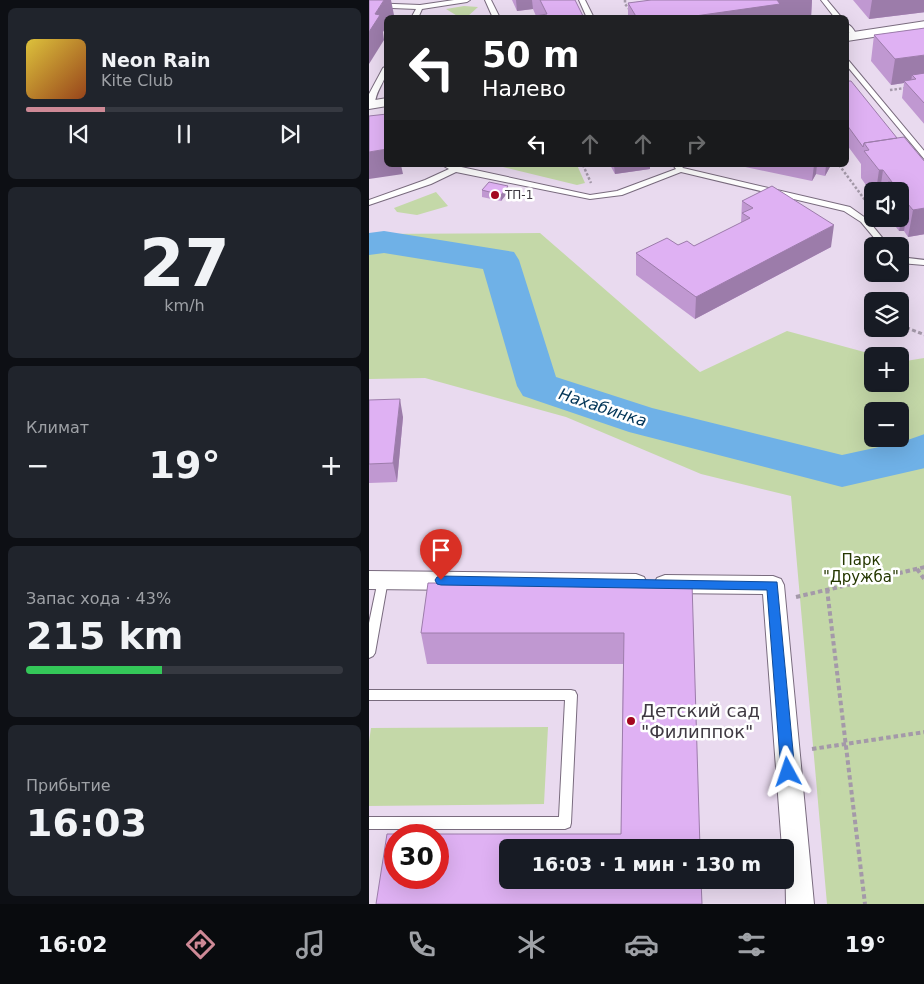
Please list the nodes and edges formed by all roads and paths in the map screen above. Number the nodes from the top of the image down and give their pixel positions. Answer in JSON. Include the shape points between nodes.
{"nodes":[{"id":1,"x":467,"y":0,"type":"edge"},
{"id":2,"x":488,"y":0,"type":"edge"},
{"id":3,"x":582,"y":0,"type":"edge"},
{"id":4,"x":625,"y":0,"type":"edge"},
{"id":5,"x":824,"y":0,"type":"edge"},
{"id":6,"x":369,"y":5,"type":"edge"},
{"id":7,"x":419,"y":7,"type":"junction"},
{"id":8,"x":636,"y":14,"type":"edge"},
{"id":9,"x":415,"y":15,"type":"edge"},
{"id":10,"x":496,"y":15,"type":"edge"},
{"id":11,"x":590,"y":15,"type":"edge"},
{"id":12,"x":836,"y":15,"type":"edge"},
{"id":13,"x":924,"y":25,"type":"edge"},
{"id":14,"x":849,"y":36,"type":"edge"},
{"id":15,"x":849,"y":36,"type":"edge"},
{"id":16,"x":924,"y":36,"type":"edge"},
{"id":17,"x":849,"y":64,"type":"edge"},
{"id":18,"x":384,"y":73,"type":"edge"},
{"id":19,"x":384,"y":103,"type":"edge"},
{"id":20,"x":370,"y":108,"type":"edge"},
{"id":21,"x":384,"y":112,"type":"edge"},
{"id":22,"x":924,"y":158,"type":"edge"},
{"id":23,"x":450,"y":167,"type":"edge"},
{"id":24,"x":584,"y":167,"type":"edge"},
{"id":25,"x":679,"y":167,"type":"edge"},
{"id":26,"x":840,"y":167,"type":"edge"},
{"id":27,"x":455,"y":169,"type":"junction"},
{"id":28,"x":595,"y":192,"type":"dead end"},
{"id":29,"x":864,"y":200,"type":"edge"},
{"id":30,"x":369,"y":203,"type":"edge"},
{"id":31,"x":878,"y":237,"type":"edge"},
{"id":32,"x":909,"y":261,"type":"edge"},
{"id":33,"x":924,"y":263,"type":"edge"},
{"id":34,"x":909,"y":328,"type":"edge"},
{"id":35,"x":924,"y":334,"type":"edge"},
{"id":36,"x":924,"y":567,"type":"edge"},
{"id":37,"x":917,"y":569,"type":"junction"},
{"id":38,"x":376,"y":580,"type":"edge"},
{"id":39,"x":924,"y":580,"type":"edge"},
{"id":40,"x":827,"y":589,"type":"junction"},
{"id":41,"x":773,"y":594,"type":"junction"},
{"id":42,"x":369,"y":653,"type":"edge"},
{"id":43,"x":369,"y":695,"type":"edge"},
{"id":44,"x":924,"y":732,"type":"edge"},
{"id":45,"x":845,"y":743,"type":"junction"},
{"id":46,"x":787,"y":754,"type":"junction"},
{"id":47,"x":369,"y":823,"type":"edge"},
{"id":48,"x":800,"y":904,"type":"edge"},
{"id":49,"x":865,"y":904,"type":"edge"}],
"edges":[{"from":1,"to":7,"type":"lane"},
{"from":2,"to":10,"type":"lane"},
{"from":3,"to":11,"type":"lane"},
{"from":4,"to":8,"type":"path","via":[[629,10]]},
{"from":5,"to":12,"type":"lane"},
{"from":6,"to":7,"type":"lane"},
{"from":7,"to":9,"type":"lane"},
{"from":13,"to":14,"type":"street"},
{"from":15,"to":16,"type":"street"},
{"from":17,"to":22,"type":"lane"},
{"from":18,"to":20,"type":"lane","via":[[372,94]]},
{"from":19,"to":20,"type":"street"},
{"from":20,"to":21,"type":"street"},
{"from":23,"to":27,"type":"lane"},
{"from":24,"to":28,"type":"path"},
{"from":25,"to":27,"type":"lane","via":[[619,193],[590,197]]},
{"from":25,"to":31,"type":"lane","via":[[847,209],[859,214]]},
{"from":26,"to":29,"type":"path"},
{"from":27,"to":30,"type":"lane"},
{"from":32,"to":33,"type":"lane"},
{"from":34,"to":35,"type":"path"},
{"from":36,"to":37,"type":"path"},
{"from":37,"to":39,"type":"path"},
{"from":37,"to":40,"type":"path"},
{"from":38,"to":41,"type":"street"},
{"from":38,"to":42,"type":"lane"},
{"from":40,"to":41,"type":"path"},
{"from":40,"to":45,"type":"path"},
{"from":41,"to":46,"type":"street"},
{"from":43,"to":47,"type":"lane","via":[[571,695],[565,824]]},
{"from":44,"to":45,"type":"path"},
{"from":45,"to":46,"type":"path"},
{"from":45,"to":49,"type":"path"},
{"from":46,"to":48,"type":"street"}]}
